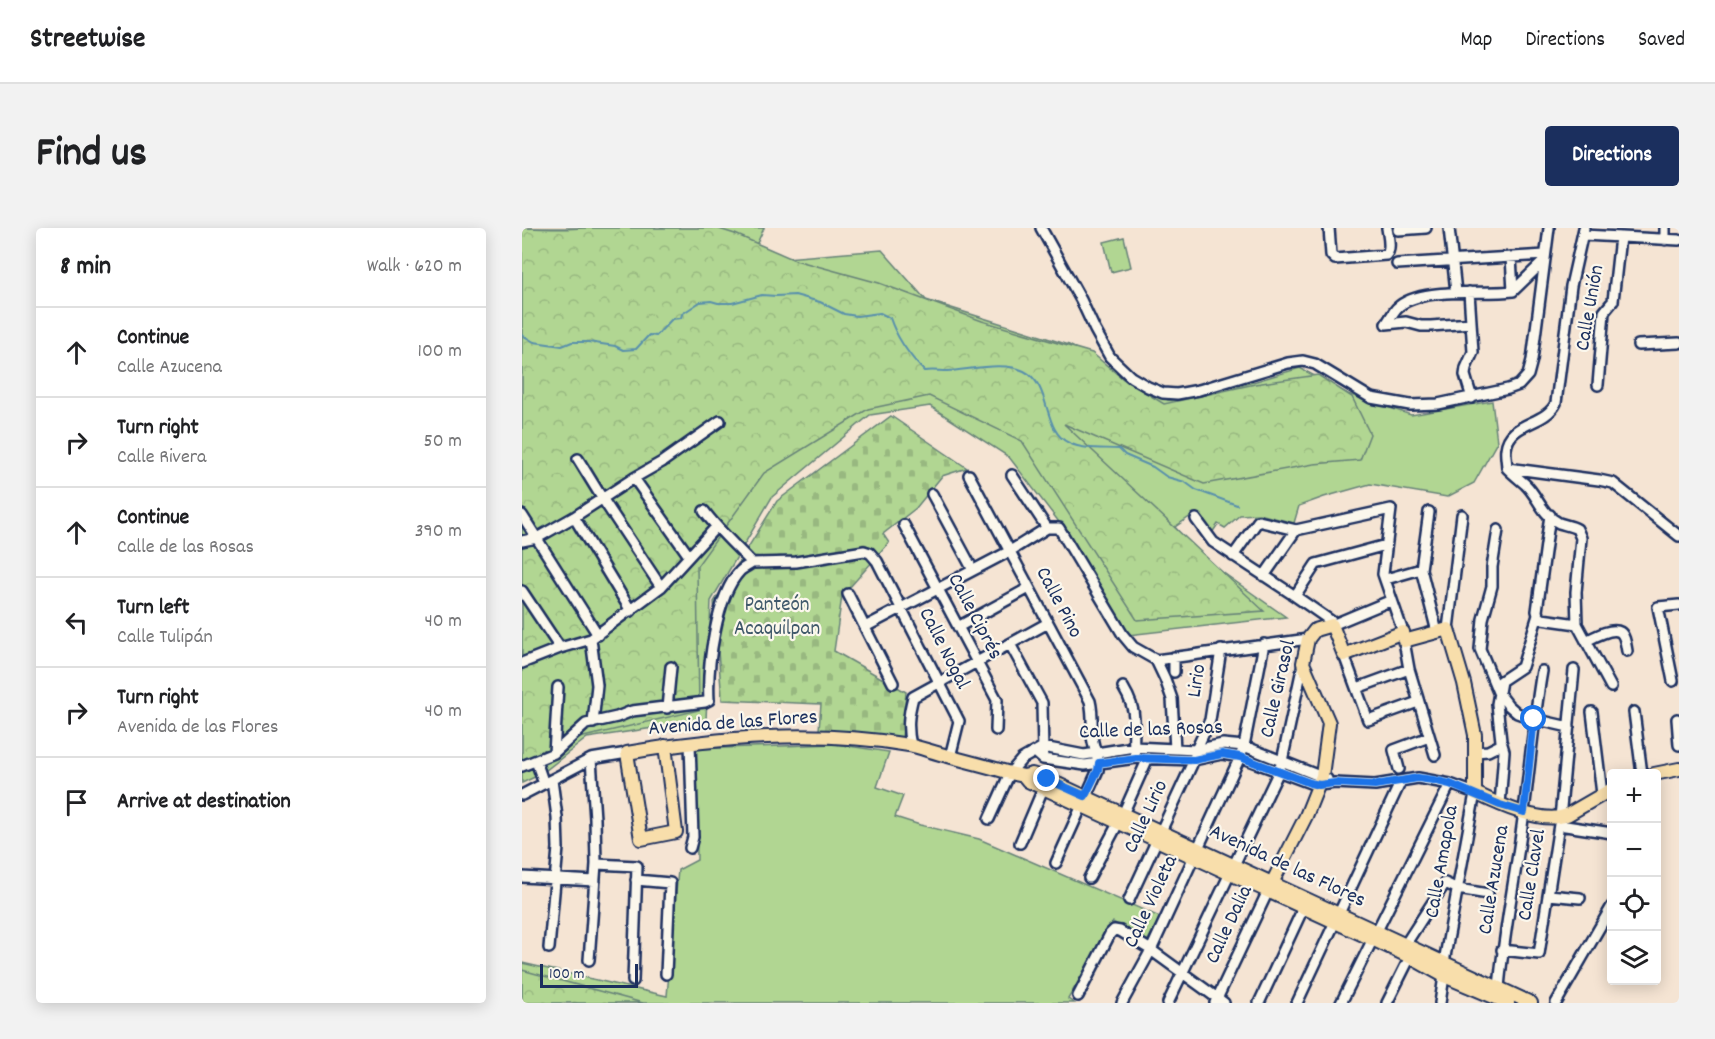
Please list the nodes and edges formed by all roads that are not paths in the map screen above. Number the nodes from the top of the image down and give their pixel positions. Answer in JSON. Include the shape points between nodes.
{"nodes":[{"id":1,"x":1041,"y":228,"type":"edge"},
{"id":2,"x":1329,"y":228,"type":"edge"},
{"id":3,"x":1387,"y":228,"type":"edge"},
{"id":4,"x":1426,"y":228,"type":"edge"},
{"id":5,"x":1449,"y":228,"type":"edge"},
{"id":6,"x":1549,"y":228,"type":"edge"},
{"id":7,"x":1665,"y":228,"type":"edge"},
{"id":8,"x":1398,"y":230,"type":"dead end"},
{"id":9,"x":1583,"y":231,"type":"edge"},
{"id":10,"x":1620,"y":237,"type":"junction"},
{"id":11,"x":1665,"y":240,"type":"junction"},
{"id":12,"x":1679,"y":240,"type":"edge"},
{"id":13,"x":1511,"y":257,"type":"junction"},
{"id":14,"x":1544,"y":258,"type":"junction"},
{"id":15,"x":1452,"y":261,"type":"junction"},
{"id":16,"x":1397,"y":264,"type":"dead end"},
{"id":17,"x":1513,"y":291,"type":"junction"},
{"id":18,"x":1456,"y":292,"type":"junction"},
{"id":19,"x":1469,"y":292,"type":"junction"},
{"id":20,"x":1471,"y":323,"type":"junction"},
{"id":21,"x":1679,"y":343,"type":"edge"},
{"id":22,"x":1638,"y":345,"type":"dead end"},
{"id":23,"x":1598,"y":385,"type":"dead end"},
{"id":24,"x":1472,"y":398,"type":"junction"},
{"id":25,"x":720,"y":421,"type":"dead end"},
{"id":26,"x":578,"y":459,"type":"dead end"},
{"id":27,"x":1507,"y":468,"type":"junction"},
{"id":28,"x":969,"y":475,"type":"dead end"},
{"id":29,"x":1012,"y":475,"type":"dead end"},
{"id":30,"x":634,"y":478,"type":"junction"},
{"id":31,"x":932,"y":494,"type":"dead end"},
{"id":32,"x":602,"y":498,"type":"junction"},
{"id":33,"x":704,"y":511,"type":"dead end"},
{"id":34,"x":1429,"y":512,"type":"dead end"},
{"id":35,"x":522,"y":515,"type":"edge"},
{"id":36,"x":1462,"y":515,"type":"dead end"},
{"id":37,"x":1550,"y":515,"type":"junction"},
{"id":38,"x":574,"y":517,"type":"junction"},
{"id":39,"x":1196,"y":519,"type":"dead end"},
{"id":40,"x":904,"y":525,"type":"dead end"},
{"id":41,"x":716,"y":527,"type":"junction"},
{"id":42,"x":1047,"y":528,"type":"junction"},
{"id":43,"x":1296,"y":530,"type":"junction"},
{"id":44,"x":1498,"y":530,"type":"dead end"},
{"id":45,"x":1679,"y":536,"type":"edge"},
{"id":46,"x":537,"y":538,"type":"junction"},
{"id":47,"x":522,"y":541,"type":"edge"},
{"id":48,"x":1386,"y":545,"type":"junction"},
{"id":49,"x":1010,"y":551,"type":"junction"},
{"id":50,"x":689,"y":556,"type":"junction"},
{"id":51,"x":1233,"y":556,"type":"junction"},
{"id":52,"x":752,"y":564,"type":"junction"},
{"id":53,"x":1420,"y":569,"type":"junction"},
{"id":54,"x":973,"y":570,"type":"junction"},
{"id":55,"x":1264,"y":576,"type":"junction"},
{"id":56,"x":1386,"y":579,"type":"junction"},
{"id":57,"x":661,"y":587,"type":"junction"},
{"id":58,"x":1029,"y":588,"type":"junction"},
{"id":59,"x":939,"y":589,"type":"junction"},
{"id":60,"x":522,"y":591,"type":"edge"},
{"id":61,"x":848,"y":594,"type":"dead end"},
{"id":62,"x":1295,"y":596,"type":"junction"},
{"id":63,"x":1392,"y":600,"type":"junction"},
{"id":64,"x":1679,"y":605,"type":"edge"},
{"id":65,"x":903,"y":608,"type":"junction"},
{"id":66,"x":631,"y":611,"type":"junction"},
{"id":67,"x":1538,"y":615,"type":"junction"},
{"id":68,"x":1048,"y":623,"type":"junction"},
{"id":69,"x":1577,"y":624,"type":"junction"},
{"id":70,"x":1332,"y":625,"type":"junction"},
{"id":71,"x":865,"y":627,"type":"junction"},
{"id":72,"x":958,"y":627,"type":"junction"},
{"id":73,"x":1442,"y":630,"type":"junction"},
{"id":74,"x":595,"y":637,"type":"junction"},
{"id":75,"x":1403,"y":637,"type":"junction"},
{"id":76,"x":1308,"y":639,"type":"junction"},
{"id":77,"x":1586,"y":640,"type":"junction"},
{"id":78,"x":1011,"y":644,"type":"junction"},
{"id":79,"x":1264,"y":644,"type":"junction"},
{"id":80,"x":560,"y":648,"type":"junction"},
{"id":81,"x":1221,"y":650,"type":"junction"},
{"id":82,"x":1627,"y":651,"type":"dead end"},
{"id":83,"x":1344,"y":655,"type":"junction"},
{"id":84,"x":1174,"y":657,"type":"junction"},
{"id":85,"x":524,"y":659,"type":"edge"},
{"id":86,"x":1156,"y":660,"type":"junction"},
{"id":87,"x":976,"y":662,"type":"junction"},
{"id":88,"x":1303,"y":663,"type":"junction"},
{"id":89,"x":671,"y":667,"type":"dead end"},
{"id":90,"x":1409,"y":669,"type":"junction"},
{"id":91,"x":1574,"y":670,"type":"dead end"},
{"id":92,"x":1542,"y":671,"type":"dead end"},
{"id":93,"x":1174,"y":672,"type":"dead end"},
{"id":94,"x":1673,"y":681,"type":"dead end"},
{"id":95,"x":940,"y":682,"type":"junction"},
{"id":96,"x":893,"y":683,"type":"dead end"},
{"id":97,"x":558,"y":687,"type":"dead end"},
{"id":98,"x":1123,"y":687,"type":"dead end"},
{"id":99,"x":1611,"y":687,"type":"dead end"},
{"id":100,"x":1357,"y":688,"type":"junction"},
{"id":101,"x":1498,"y":692,"type":"junction"},
{"id":102,"x":1418,"y":702,"type":"junction"},
{"id":103,"x":667,"y":708,"type":"junction"},
{"id":104,"x":1592,"y":712,"type":"dead end"},
{"id":105,"x":1634,"y":712,"type":"dead end"},
{"id":106,"x":1534,"y":719,"type":"junction"},
{"id":107,"x":1677,"y":719,"type":"dead end"},
{"id":108,"x":593,"y":723,"type":"junction"},
{"id":109,"x":1569,"y":727,"type":"junction"},
{"id":110,"x":996,"y":730,"type":"dead end"},
{"id":111,"x":1429,"y":737,"type":"junction"},
{"id":112,"x":690,"y":743,"type":"junction"},
{"id":113,"x":1502,"y":744,"type":"junction"},
{"id":114,"x":1679,"y":745,"type":"edge"},
{"id":115,"x":665,"y":746,"type":"junction"},
{"id":116,"x":911,"y":746,"type":"junction"},
{"id":117,"x":1244,"y":746,"type":"junction"},
{"id":118,"x":1134,"y":747,"type":"junction"},
{"id":119,"x":1175,"y":749,"type":"junction"},
{"id":120,"x":1475,"y":752,"type":"junction"},
{"id":121,"x":554,"y":753,"type":"junction"},
{"id":122,"x":627,"y":753,"type":"junction"},
{"id":123,"x":1041,"y":753,"type":"junction"},
{"id":124,"x":1195,"y":755,"type":"junction"},
{"id":125,"x":1435,"y":755,"type":"dead end"},
{"id":126,"x":950,"y":757,"type":"junction"},
{"id":127,"x":1240,"y":757,"type":"junction"},
{"id":128,"x":1097,"y":758,"type":"junction"},
{"id":129,"x":1136,"y":758,"type":"junction"},
{"id":130,"x":1148,"y":758,"type":"junction"},
{"id":131,"x":591,"y":759,"type":"junction"},
{"id":132,"x":536,"y":761,"type":"junction"},
{"id":133,"x":1282,"y":761,"type":"junction"},
{"id":134,"x":522,"y":766,"type":"edge"},
{"id":135,"x":1399,"y":769,"type":"dead end"},
{"id":136,"x":1641,"y":769,"type":"edge"},
{"id":137,"x":1679,"y":769,"type":"edge"},
{"id":138,"x":1279,"y":771,"type":"junction"},
{"id":139,"x":1010,"y":772,"type":"junction"},
{"id":140,"x":1661,"y":773,"type":"edge"},
{"id":141,"x":1321,"y":781,"type":"junction"},
{"id":142,"x":1401,"y":781,"type":"junction"},
{"id":143,"x":548,"y":782,"type":"junction"},
{"id":144,"x":1046,"y":784,"type":"junction"},
{"id":145,"x":1450,"y":784,"type":"junction"},
{"id":146,"x":1607,"y":791,"type":"edge"},
{"id":147,"x":1475,"y":793,"type":"junction"},
{"id":148,"x":522,"y":795,"type":"edge"},
{"id":149,"x":1083,"y":801,"type":"junction"},
{"id":150,"x":1500,"y":805,"type":"junction"},
{"id":151,"x":1524,"y":812,"type":"junction"},
{"id":152,"x":1121,"y":818,"type":"junction"},
{"id":153,"x":989,"y":819,"type":"dead end"},
{"id":154,"x":1559,"y":822,"type":"junction"},
{"id":155,"x":1607,"y":832,"type":"edge"},
{"id":156,"x":1159,"y":835,"type":"junction"},
{"id":157,"x":1020,"y":843,"type":"dead end"},
{"id":158,"x":690,"y":848,"type":"dead end"},
{"id":159,"x":1195,"y":853,"type":"junction"},
{"id":160,"x":1056,"y":863,"type":"dead end"},
{"id":161,"x":596,"y":864,"type":"junction"},
{"id":162,"x":1232,"y":869,"type":"junction"},
{"id":163,"x":522,"y":877,"type":"edge"},
{"id":164,"x":1089,"y":878,"type":"dead end"},
{"id":165,"x":555,"y":879,"type":"junction"},
{"id":166,"x":636,"y":880,"type":"junction"},
{"id":167,"x":595,"y":881,"type":"junction"},
{"id":168,"x":1270,"y":887,"type":"junction"},
{"id":169,"x":1458,"y":889,"type":"junction"},
{"id":170,"x":1488,"y":894,"type":"dead end"},
{"id":171,"x":1548,"y":895,"type":"junction"},
{"id":172,"x":1580,"y":898,"type":"dead end"},
{"id":173,"x":1129,"y":900,"type":"dead end"},
{"id":174,"x":1306,"y":904,"type":"junction"},
{"id":175,"x":1607,"y":913,"type":"edge"},
{"id":176,"x":1337,"y":918,"type":"junction"},
{"id":177,"x":1374,"y":935,"type":"junction"},
{"id":178,"x":549,"y":948,"type":"dead end"},
{"id":179,"x":1150,"y":950,"type":"junction"},
{"id":180,"x":1410,"y":950,"type":"junction"},
{"id":181,"x":1502,"y":950,"type":"junction"},
{"id":182,"x":589,"y":960,"type":"dead end"},
{"id":183,"x":1446,"y":967,"type":"junction"},
{"id":184,"x":1183,"y":973,"type":"junction"},
{"id":185,"x":666,"y":974,"type":"dead end"},
{"id":186,"x":633,"y":981,"type":"dead end"},
{"id":187,"x":1480,"y":985,"type":"junction"},
{"id":188,"x":1499,"y":988,"type":"junction"},
{"id":189,"x":1078,"y":996,"type":"dead end"},
{"id":190,"x":1219,"y":1001,"type":"edge"},
{"id":191,"x":1122,"y":1003,"type":"edge"},
{"id":192,"x":1168,"y":1003,"type":"edge"},
{"id":193,"x":1259,"y":1003,"type":"edge"},
{"id":194,"x":1297,"y":1003,"type":"edge"},
{"id":195,"x":1341,"y":1003,"type":"edge"},
{"id":196,"x":1387,"y":1003,"type":"edge"},
{"id":197,"x":1440,"y":1003,"type":"edge"},
{"id":198,"x":1508,"y":1003,"type":"edge"},
{"id":199,"x":1531,"y":1003,"type":"edge"},
{"id":200,"x":1556,"y":1003,"type":"edge"}],
"edges":[{"from":1,"to":24,"type":"street","via":[[1110,357],[1131,377],[1163,393],[1199,390],[1303,361],[1315,364],[1371,398],[1410,405]]},
{"from":2,"to":3,"type":"street","via":[[1331,255],[1335,259],[1386,255]]},
{"from":4,"to":8,"type":"street"},
{"from":5,"to":15,"type":"street"},
{"from":6,"to":14,"type":"street"},
{"from":7,"to":11,"type":"street"},
{"from":9,"to":10,"type":"street"},
{"from":9,"to":27,"type":"street","via":[[1571,286],[1556,403],[1545,416],[1509,437]]},
{"from":10,"to":11,"type":"street"},
{"from":10,"to":23,"type":"street","name":"Calle Unión","via":[[1613,301],[1604,312]]},
{"from":11,"to":12,"type":"street"},
{"from":13,"to":14,"type":"street"},
{"from":13,"to":15,"type":"street"},
{"from":13,"to":17,"type":"street"},
{"from":14,"to":17,"type":"street"},
{"from":14,"to":24,"type":"street","via":[[1528,375],[1519,385]]},
{"from":15,"to":16,"type":"street"},
{"from":15,"to":18,"type":"street"},
{"from":17,"to":19,"type":"street"},
{"from":18,"to":19,"type":"street"},
{"from":18,"to":20,"type":"street","via":[[1413,298],[1396,309],[1386,324]]},
{"from":19,"to":20,"type":"street"},
{"from":20,"to":24,"type":"street","via":[[1473,352],[1465,375]]},
{"from":21,"to":22,"type":"street"},
{"from":25,"to":30,"type":"street"},
{"from":26,"to":32,"type":"street"},
{"from":27,"to":37,"type":"street"},
{"from":27,"to":45,"type":"street","via":[[1613,483]]},
{"from":28,"to":49,"type":"street","name":"Calle Pino"},
{"from":29,"to":42,"type":"street"},
{"from":30,"to":32,"type":"street"},
{"from":30,"to":50,"type":"street"},
{"from":31,"to":54,"type":"street"},
{"from":32,"to":38,"type":"street"},
{"from":32,"to":57,"type":"street"},
{"from":33,"to":41,"type":"street"},
{"from":34,"to":53,"type":"street"},
{"from":35,"to":46,"type":"street"},
{"from":36,"to":73,"type":"street"},
{"from":37,"to":67,"type":"street"},
{"from":37,"to":69,"type":"street","via":[[1577,529],[1581,538]]},
{"from":38,"to":46,"type":"street"},
{"from":38,"to":66,"type":"street"},
{"from":39,"to":51,"type":"street","via":[[1214,542]]},
{"from":40,"to":59,"type":"street","name":"Calle Ciprés"},
{"from":41,"to":50,"type":"street"},
{"from":41,"to":52,"type":"street"},
{"from":42,"to":49,"type":"street"},
{"from":42,"to":86,"type":"street","via":[[1059,528],[1123,635],[1133,647]]},
{"from":43,"to":48,"type":"street","via":[[1391,509]]},
{"from":43,"to":51,"type":"street","via":[[1258,521]]},
{"from":43,"to":55,"type":"street"},
{"from":44,"to":101,"type":"street","via":[[1480,649]]},
{"from":46,"to":47,"type":"street"},
{"from":46,"to":74,"type":"street"},
{"from":48,"to":56,"type":"street"},
{"from":48,"to":62,"type":"street","via":[[1316,564]]},
{"from":49,"to":54,"type":"street"},
{"from":49,"to":58,"type":"street","name":"Calle Pino"},
{"from":50,"to":57,"type":"street"},
{"from":51,"to":55,"type":"street"},
{"from":52,"to":65,"type":"street","name":"Calle Nogal","via":[[796,562],[864,551],[877,561]]},
{"from":52,"to":103,"type":"street","via":[[741,570],[724,598],[712,644],[709,700]]},
{"from":53,"to":56,"type":"street"},
{"from":53,"to":73,"type":"street"},
{"from":54,"to":59,"type":"street"},
{"from":55,"to":62,"type":"street"},
{"from":56,"to":63,"type":"street"},
{"from":57,"to":66,"type":"street"},
{"from":58,"to":68,"type":"street","name":"Calle Pino"},
{"from":58,"to":72,"type":"street"},
{"from":59,"to":65,"type":"street"},
{"from":59,"to":72,"type":"street","name":"Calle Ciprés"},
{"from":60,"to":80,"type":"street"},
{"from":61,"to":71,"type":"street"},
{"from":62,"to":70,"type":"street"},
{"from":63,"to":70,"type":"street"},
{"from":63,"to":75,"type":"street"},
{"from":64,"to":94,"type":"street","via":[[1658,607]]},
{"from":65,"to":71,"type":"street"},
{"from":65,"to":95,"type":"street","name":"Calle Nogal"},
{"from":66,"to":74,"type":"street"},
{"from":67,"to":69,"type":"street"},
{"from":67,"to":101,"type":"street","via":[[1522,667],[1501,681]]},
{"from":68,"to":78,"type":"street"},
{"from":68,"to":128,"type":"street","name":"Calle Pino","via":[[1090,701]]},
{"from":69,"to":77,"type":"street"},
{"from":70,"to":76,"type":"main road","name":"Calle Girasol","via":[[1315,630]]},
{"from":70,"to":83,"type":"main road"},
{"from":71,"to":96,"type":"street"},
{"from":72,"to":87,"type":"street","name":"Calle Ciprés"},
{"from":73,"to":75,"type":"main road"},
{"from":73,"to":120,"type":"main road","name":"Calle Amapola","via":[[1468,704]]},
{"from":74,"to":80,"type":"street"},
{"from":74,"to":108,"type":"street","via":[[597,685]]},
{"from":75,"to":83,"type":"main road"},
{"from":75,"to":90,"type":"street"},
{"from":76,"to":79,"type":"street"},
{"from":76,"to":88,"type":"main road","name":"Calle Girasol"},
{"from":77,"to":82,"type":"street","via":[[1620,632]]},
{"from":77,"to":99,"type":"street"},
{"from":78,"to":87,"type":"street"},
{"from":78,"to":123,"type":"street","via":[[1042,703]]},
{"from":79,"to":81,"type":"street"},
{"from":79,"to":117,"type":"street","name":"Calle Violeta"},
{"from":80,"to":85,"type":"street"},
{"from":81,"to":84,"type":"street"},
{"from":81,"to":124,"type":"street","name":"Lirio","via":[[1210,720]]},
{"from":83,"to":100,"type":"street"},
{"from":84,"to":86,"type":"street"},
{"from":84,"to":93,"type":"street"},
{"from":86,"to":119,"type":"street","via":[[1172,699]]},
{"from":87,"to":95,"type":"street"},
{"from":87,"to":110,"type":"street","name":"Calle Ciprés","via":[[997,700]]},
{"from":88,"to":133,"type":"street","name":"Calle Girasol"},
{"from":88,"to":141,"type":"main road","name":"Calle Dalia","via":[[1329,723]]},
{"from":89,"to":103,"type":"street"},
{"from":90,"to":100,"type":"street"},
{"from":90,"to":102,"type":"street"},
{"from":91,"to":109,"type":"street","name":"Calle Clavel"},
{"from":92,"to":106,"type":"street","name":"Calle Azucena"},
{"from":95,"to":116,"type":"street","via":[[913,697],[908,727]]},
{"from":95,"to":126,"type":"street","name":"Calle Nogal","via":[[959,721]]},
{"from":97,"to":121,"type":"street"},
{"from":98,"to":118,"type":"street","via":[[1132,704]]},
{"from":100,"to":102,"type":"street","via":[[1368,720]]},
{"from":101,"to":106,"type":"street","via":[[1517,713]]},
{"from":101,"to":113,"type":"street","name":"Calle Azucena"},
{"from":102,"to":111,"type":"street"},
{"from":103,"to":108,"type":"street","via":[[632,711]]},
{"from":104,"to":146,"type":"street"},
{"from":105,"to":136,"type":"street"},
{"from":106,"to":109,"type":"street"},
{"from":106,"to":151,"type":"street","name":"Calle Azucena"},
{"from":107,"to":114,"type":"street"},
{"from":108,"to":121,"type":"street","via":[[576,731]]},
{"from":109,"to":154,"type":"street","name":"Calle Clavel"},
{"from":111,"to":125,"type":"street"},
{"from":111,"to":135,"type":"street","via":[[1394,750]]},
{"from":112,"to":115,"type":"main road","name":"Avenida de las Flores"},
{"from":112,"to":116,"type":"main road","name":"Avenida de las Flores","via":[[823,736]]},
{"from":112,"to":158,"type":"street"},
{"from":113,"to":120,"type":"street"},
{"from":113,"to":150,"type":"street","name":"Calle Azucena"},
{"from":115,"to":122,"type":"main road","name":"Avenida de las Flores"},
{"from":115,"to":122,"type":"main road","via":[[676,832],[641,839]]},
{"from":116,"to":126,"type":"main road","name":"Avenida de las Flores"},
{"from":117,"to":124,"type":"street","name":"Calle de las Rosas","via":[[1223,744]]},
{"from":117,"to":127,"type":"street","name":"Calle Violeta"},
{"from":117,"to":133,"type":"street","name":"Calle de las Rosas"},
{"from":118,"to":119,"type":"street","name":"Calle de las Rosas"},
{"from":118,"to":128,"type":"street","name":"Calle de las Rosas"},
{"from":118,"to":129,"type":"street"},
{"from":119,"to":124,"type":"street","name":"Calle de las Rosas"},
{"from":120,"to":147,"type":"main road","name":"Calle Amapola"},
{"from":121,"to":132,"type":"street"},
{"from":122,"to":131,"type":"street","name":"Avenida de las Flores"},
{"from":123,"to":128,"type":"street","name":"Calle de las Rosas","via":[[1085,765]]},
{"from":123,"to":139,"type":"street","via":[[1022,759]]},
{"from":124,"to":127,"type":"street","name":"Calle de las Rosas"},
{"from":124,"to":130,"type":"street","name":"Calle de las Rosas"},
{"from":124,"to":156,"type":"street","name":"Calle Lirio"},
{"from":126,"to":139,"type":"main road","name":"Avenida de las Flores"},
{"from":127,"to":138,"type":"street","name":"Calle de las Rosas"},
{"from":127,"to":159,"type":"street","name":"Calle Violeta"},
{"from":128,"to":129,"type":"street","name":"Calle de las Rosas"},
{"from":128,"to":149,"type":"street","via":[[1098,770]]},
{"from":129,"to":130,"type":"street","name":"Calle de las Rosas"},
{"from":130,"to":152,"type":"street"},
{"from":131,"to":143,"type":"street","name":"Avenida de las Flores"},
{"from":131,"to":161,"type":"street"},
{"from":132,"to":134,"type":"street"},
{"from":132,"to":143,"type":"street"},
{"from":133,"to":138,"type":"street","name":"Calle Girasol"},
{"from":133,"to":141,"type":"street","name":"Calle de las Rosas"},
{"from":137,"to":140,"type":"main road"},
{"from":138,"to":141,"type":"street","name":"Calle de las Rosas","via":[[1310,783]]},
{"from":138,"to":162,"type":"street","name":"Calle Girasol"},
{"from":139,"to":144,"type":"main road","name":"Avenida de las Flores"},
{"from":139,"to":153,"type":"street"},
{"from":141,"to":142,"type":"street","name":"Calle de las Rosas","via":[[1375,785]]},
{"from":141,"to":168,"type":"main road","name":"Calle Dalia"},
{"from":142,"to":145,"type":"street","name":"Calle de las Rosas","via":[[1418,778]]},
{"from":142,"to":176,"type":"street"},
{"from":143,"to":148,"type":"street","name":"Avenida de las Flores"},
{"from":143,"to":165,"type":"street","via":[[557,817]]},
{"from":144,"to":149,"type":"main road","name":"Avenida de las Flores"},
{"from":144,"to":157,"type":"street"},
{"from":145,"to":147,"type":"street","name":"Calle de las Rosas"},
{"from":145,"to":177,"type":"street"},
{"from":146,"to":154,"type":"main road"},
{"from":147,"to":150,"type":"main road"},
{"from":147,"to":169,"type":"street","name":"Calle Amapola"},
{"from":149,"to":152,"type":"main road","name":"Avenida de las Flores"},
{"from":149,"to":160,"type":"street"},
{"from":150,"to":151,"type":"main road"},
{"from":151,"to":154,"type":"main road"},
{"from":151,"to":181,"type":"street","name":"Calle Azucena"},
{"from":152,"to":156,"type":"main road","name":"Avenida de las Flores"},
{"from":152,"to":164,"type":"street"},
{"from":154,"to":155,"type":"street"},
{"from":154,"to":171,"type":"street","name":"Calle Clavel"},
{"from":156,"to":159,"type":"main road","name":"Avenida de las Flores"},
{"from":156,"to":173,"type":"street","name":"Calle Lirio"},
{"from":159,"to":162,"type":"main road","name":"Avenida de las Flores"},
{"from":159,"to":179,"type":"street","name":"Calle Violeta"},
{"from":161,"to":166,"type":"street","via":[[637,866]]},
{"from":161,"to":167,"type":"street"},
{"from":162,"to":168,"type":"main road","name":"Avenida de las Flores"},
{"from":162,"to":184,"type":"street","name":"Calle Girasol"},
{"from":163,"to":165,"type":"street"},
{"from":165,"to":167,"type":"street"},
{"from":165,"to":178,"type":"street"},
{"from":166,"to":185,"type":"street","via":[[670,883]]},
{"from":166,"to":186,"type":"street"},
{"from":167,"to":182,"type":"street"},
{"from":168,"to":174,"type":"main road","name":"Avenida de las Flores"},
{"from":168,"to":190,"type":"street","name":"Calle Dalia"},
{"from":169,"to":170,"type":"street"},
{"from":169,"to":180,"type":"street","via":[[1445,883]]},
{"from":169,"to":183,"type":"street","name":"Calle Amapola"},
{"from":171,"to":172,"type":"street"},
{"from":171,"to":181,"type":"street","name":"Calle Clavel","via":[[1539,954]]},
{"from":174,"to":176,"type":"main road","name":"Avenida de las Flores"},
{"from":174,"to":193,"type":"street"},
{"from":175,"to":200,"type":"street"},
{"from":176,"to":177,"type":"main road","name":"Avenida de las Flores"},
{"from":176,"to":194,"type":"street"},
{"from":177,"to":180,"type":"main road","name":"Avenida de las Flores"},
{"from":177,"to":195,"type":"street"},
{"from":179,"to":184,"type":"street"},
{"from":179,"to":189,"type":"street","via":[[1114,930]]},
{"from":179,"to":191,"type":"street","name":"Calle Violeta"},
{"from":180,"to":183,"type":"main road","name":"Avenida de las Flores"},
{"from":180,"to":196,"type":"street"},
{"from":181,"to":188,"type":"street","name":"Calle Azucena"},
{"from":183,"to":187,"type":"main road","name":"Avenida de las Flores"},
{"from":183,"to":197,"type":"street","name":"Calle Amapola"},
{"from":184,"to":190,"type":"street"},
{"from":184,"to":192,"type":"street","name":"Calle Girasol"},
{"from":187,"to":188,"type":"main road","name":"Avenida de las Flores"},
{"from":187,"to":198,"type":"main road","name":"Avenida de las Flores"},
{"from":188,"to":199,"type":"main road","name":"Avenida de las Flores"}]}
